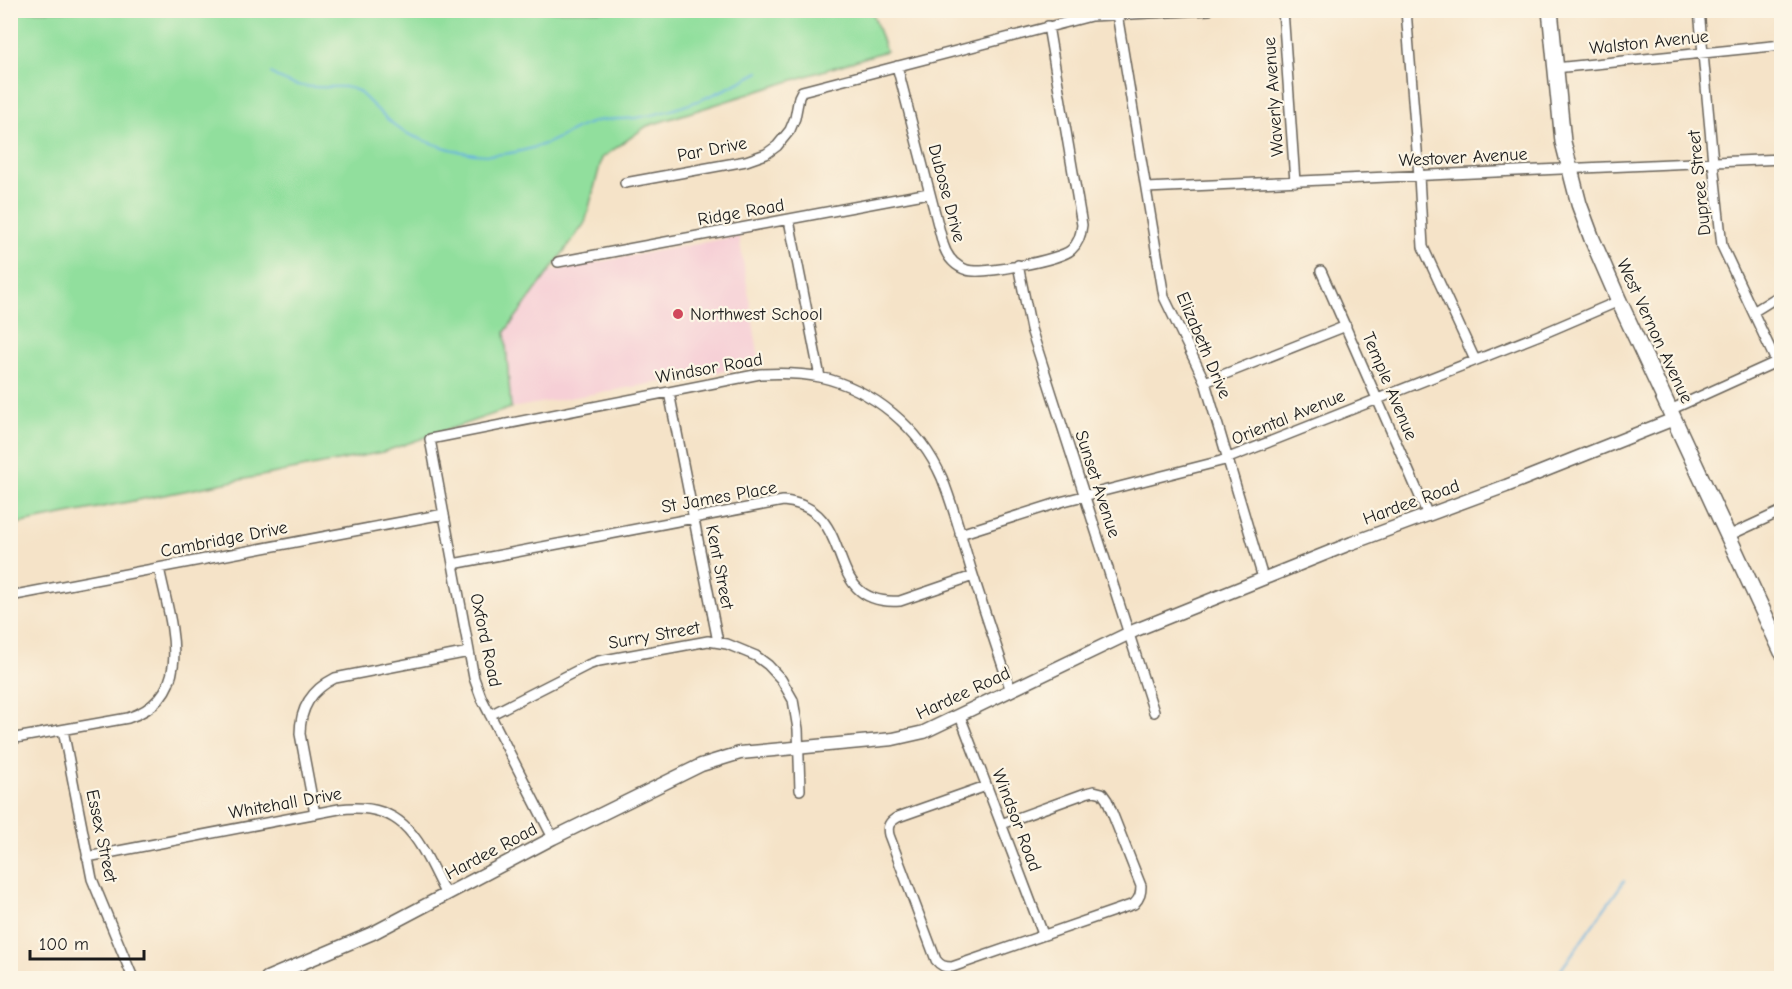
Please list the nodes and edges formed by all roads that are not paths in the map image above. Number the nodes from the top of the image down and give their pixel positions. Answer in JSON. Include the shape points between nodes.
{"nodes":[{"id":1,"x":1209,"y":10,"type":"edge"},
{"id":2,"x":1283,"y":10,"type":"edge"},
{"id":3,"x":1406,"y":10,"type":"edge"},
{"id":4,"x":1550,"y":10,"type":"edge"},
{"id":5,"x":1699,"y":10,"type":"edge"},
{"id":6,"x":1162,"y":11,"type":"edge"},
{"id":7,"x":1118,"y":14,"type":"junction"},
{"id":8,"x":1048,"y":26,"type":"junction"},
{"id":9,"x":1782,"y":45,"type":"edge"},
{"id":10,"x":1703,"y":53,"type":"junction"},
{"id":11,"x":897,"y":66,"type":"junction"},
{"id":12,"x":1555,"y":68,"type":"junction"},
{"id":13,"x":1782,"y":159,"type":"edge"},
{"id":14,"x":1713,"y":162,"type":"junction"},
{"id":15,"x":1569,"y":168,"type":"junction"},
{"id":16,"x":1419,"y":176,"type":"junction"},
{"id":17,"x":1295,"y":182,"type":"junction"},
{"id":18,"x":625,"y":183,"type":"dead end"},
{"id":19,"x":1146,"y":188,"type":"junction"},
{"id":20,"x":929,"y":193,"type":"junction"},
{"id":21,"x":789,"y":220,"type":"junction"},
{"id":22,"x":558,"y":262,"type":"dead end"},
{"id":23,"x":1017,"y":265,"type":"junction"},
{"id":24,"x":1321,"y":271,"type":"dead end"},
{"id":25,"x":1782,"y":294,"type":"edge"},
{"id":26,"x":1619,"y":301,"type":"junction"},
{"id":27,"x":1753,"y":312,"type":"junction"},
{"id":28,"x":1346,"y":326,"type":"junction"},
{"id":29,"x":1475,"y":360,"type":"junction"},
{"id":30,"x":1776,"y":362,"type":"junction"},
{"id":31,"x":1782,"y":375,"type":"edge"},
{"id":32,"x":820,"y":377,"type":"junction"},
{"id":33,"x":1205,"y":382,"type":"junction"},
{"id":34,"x":669,"y":392,"type":"junction"},
{"id":35,"x":1377,"y":399,"type":"junction"},
{"id":36,"x":1672,"y":415,"type":"junction"},
{"id":37,"x":1229,"y":458,"type":"junction"},
{"id":38,"x":435,"y":469,"type":"joint"},
{"id":39,"x":1084,"y":495,"type":"junction"},
{"id":40,"x":1782,"y":511,"type":"edge"},
{"id":41,"x":444,"y":514,"type":"junction"},
{"id":42,"x":1428,"y":515,"type":"junction"},
{"id":43,"x":693,"y":517,"type":"junction"},
{"id":44,"x":960,"y":534,"type":"junction"},
{"id":45,"x":1728,"y":536,"type":"junction"},
{"id":46,"x":453,"y":564,"type":"junction"},
{"id":47,"x":159,"y":568,"type":"junction"},
{"id":48,"x":973,"y":576,"type":"junction"},
{"id":49,"x":1263,"y":578,"type":"junction"},
{"id":50,"x":10,"y":596,"type":"edge"},
{"id":51,"x":1128,"y":633,"type":"junction"},
{"id":52,"x":718,"y":642,"type":"junction"},
{"id":53,"x":469,"y":652,"type":"junction"},
{"id":54,"x":1782,"y":652,"type":"edge"},
{"id":55,"x":1011,"y":691,"type":"junction"},
{"id":56,"x":1154,"y":712,"type":"dead end"},
{"id":57,"x":490,"y":715,"type":"junction"},
{"id":58,"x":960,"y":716,"type":"junction"},
{"id":59,"x":63,"y":730,"type":"junction"},
{"id":60,"x":10,"y":739,"type":"edge"},
{"id":61,"x":797,"y":749,"type":"junction"},
{"id":62,"x":986,"y":786,"type":"junction"},
{"id":63,"x":800,"y":790,"type":"dead end"},
{"id":64,"x":315,"y":814,"type":"junction"},
{"id":65,"x":1001,"y":824,"type":"junction"},
{"id":66,"x":553,"y":838,"type":"junction"},
{"id":67,"x":87,"y":857,"type":"junction"},
{"id":68,"x":446,"y":895,"type":"junction"},
{"id":69,"x":1043,"y":934,"type":"junction"},
{"id":70,"x":133,"y":978,"type":"edge"},
{"id":71,"x":267,"y":978,"type":"edge"}],
"edges":[{"from":1,"to":6,"type":"street"},
{"from":2,"to":17,"type":"street","name":"Waverly Avenue"},
{"from":3,"to":16,"type":"street"},
{"from":4,"to":12,"type":"main road","name":"West Vernon Avenue"},
{"from":5,"to":10,"type":"street","name":"Dupree Street"},
{"from":6,"to":7,"type":"street"},
{"from":7,"to":8,"type":"street"},
{"from":7,"to":19,"type":"street","name":"Elizabeth Drive"},
{"from":8,"to":11,"type":"street"},
{"from":8,"to":23,"type":"street","name":"Dubose Drive","via":[[1081,233],[1076,245],[1065,255]]},
{"from":9,"to":10,"type":"street","name":"Walston Avenue"},
{"from":10,"to":12,"type":"street","name":"Walston Avenue"},
{"from":10,"to":14,"type":"street","name":"Dupree Street"},
{"from":11,"to":18,"type":"street","name":"Par Drive","via":[[802,90],[790,130],[766,154]]},
{"from":11,"to":20,"type":"street","name":"Dubose Drive"},
{"from":12,"to":15,"type":"main road","name":"West Vernon Avenue"},
{"from":13,"to":14,"type":"street","name":"Westover Avenue"},
{"from":14,"to":15,"type":"street","name":"Westover Avenue"},
{"from":14,"to":27,"type":"street","name":"Dupree Street","via":[[1722,246]]},
{"from":15,"to":16,"type":"street","name":"Westover Avenue"},
{"from":15,"to":26,"type":"main road","name":"West Vernon Avenue","via":[[1592,239]]},
{"from":16,"to":17,"type":"street","name":"Westover Avenue"},
{"from":16,"to":29,"type":"street","via":[[1424,248]]},
{"from":17,"to":19,"type":"street","name":"Westover Avenue"},
{"from":19,"to":33,"type":"street","name":"Elizabeth Drive","via":[[1164,297]]},
{"from":20,"to":21,"type":"street","name":"Ridge Road"},
{"from":20,"to":23,"type":"street","name":"Dubose Drive","via":[[946,254],[957,266],[982,272]]},
{"from":21,"to":22,"type":"street","name":"Ridge Road"},
{"from":21,"to":32,"type":"street"},
{"from":23,"to":39,"type":"street","name":"Sunset Avenue","via":[[1031,329]]},
{"from":24,"to":28,"type":"street","name":"Temple Avenue"},
{"from":25,"to":27,"type":"street"},
{"from":26,"to":29,"type":"street","name":"Oriental Avenue"},
{"from":26,"to":36,"type":"main road","name":"West Vernon Avenue"},
{"from":27,"to":30,"type":"street","name":"Dupree Street"},
{"from":28,"to":33,"type":"street"},
{"from":28,"to":35,"type":"street","name":"Temple Avenue"},
{"from":29,"to":35,"type":"street","name":"Oriental Avenue"},
{"from":30,"to":31,"type":"street","name":"Dupree Street"},
{"from":30,"to":36,"type":"street","name":"Hardee Road"},
{"from":32,"to":34,"type":"street","name":"Windsor Road","via":[[760,375]]},
{"from":32,"to":44,"type":"street","name":"Windsor Road","via":[[864,394],[892,412],[917,437],[941,477]]},
{"from":33,"to":37,"type":"street","name":"Elizabeth Drive"},
{"from":34,"to":38,"type":"street","name":"Windsor Road","via":[[430,439]]},
{"from":34,"to":43,"type":"street","name":"Kent Street"},
{"from":35,"to":37,"type":"street","name":"Oriental Avenue"},
{"from":35,"to":42,"type":"street","name":"Temple Avenue"},
{"from":36,"to":42,"type":"street","name":"Hardee Road"},
{"from":36,"to":45,"type":"main road","name":"West Vernon Avenue"},
{"from":37,"to":39,"type":"street","name":"Oriental Avenue"},
{"from":37,"to":49,"type":"street","name":"Elizabeth Drive"},
{"from":38,"to":41,"type":"street","name":"Oxford Road"},
{"from":39,"to":44,"type":"street","name":"Oriental Avenue"},
{"from":39,"to":51,"type":"street","name":"Sunset Avenue"},
{"from":40,"to":45,"type":"street"},
{"from":41,"to":46,"type":"street","name":"Oxford Road"},
{"from":41,"to":47,"type":"street","name":"Cambridge Drive"},
{"from":42,"to":49,"type":"street","name":"Hardee Road"},
{"from":43,"to":46,"type":"street","name":"St James Place"},
{"from":43,"to":48,"type":"street","name":"St James Place","via":[[770,502],[802,504],[825,522],[850,580],[882,600],[900,601]]},
{"from":43,"to":52,"type":"street","name":"Kent Street"},
{"from":44,"to":48,"type":"street","name":"Windsor Road"},
{"from":45,"to":54,"type":"main road","name":"West Vernon Avenue"},
{"from":46,"to":53,"type":"street","name":"Oxford Road"},
{"from":47,"to":50,"type":"street","name":"Cambridge Drive"},
{"from":47,"to":59,"type":"street","via":[[175,657],[166,688],[151,707],[136,715]]},
{"from":48,"to":55,"type":"street","name":"Windsor Road"},
{"from":49,"to":51,"type":"street","name":"Hardee Road"},
{"from":51,"to":55,"type":"street","name":"Hardee Road"},
{"from":51,"to":56,"type":"street","name":"Sunset Avenue"},
{"from":52,"to":57,"type":"street","name":"Surry Street","via":[[599,661]]},
{"from":52,"to":61,"type":"street","name":"Surry Street","via":[[756,656],[781,679],[795,710]]},
{"from":53,"to":57,"type":"street","name":"Oxford Road","via":[[476,684]]},
{"from":53,"to":64,"type":"street","via":[[335,678],[316,690],[304,708],[300,724]]},
{"from":55,"to":58,"type":"street","name":"Hardee Road"},
{"from":57,"to":66,"type":"street","name":"Oxford Road"},
{"from":58,"to":61,"type":"street","name":"Hardee Road","via":[[909,737]]},
{"from":58,"to":62,"type":"street","name":"Windsor Road"},
{"from":59,"to":60,"type":"street"},
{"from":59,"to":67,"type":"street","name":"Essex Street"},
{"from":61,"to":63,"type":"street","name":"Surry Street"},
{"from":61,"to":66,"type":"street","name":"Hardee Road","via":[[740,753],[701,765]]},
{"from":62,"to":65,"type":"street","name":"Windsor Road"},
{"from":62,"to":69,"type":"street","via":[[898,817],[888,827],[924,929],[936,960],[945,967]]},
{"from":64,"to":67,"type":"street","name":"Whitehall Drive"},
{"from":64,"to":68,"type":"street","name":"Whitehall Drive","via":[[362,807],[395,818],[415,837]]},
{"from":65,"to":69,"type":"street","name":"Windsor Road"},
{"from":65,"to":69,"type":"street","via":[[1086,793],[1102,793],[1141,886],[1134,904]]},
{"from":66,"to":68,"type":"street","name":"Hardee Road"},
{"from":67,"to":70,"type":"street","name":"Essex Street","via":[[92,879]]},
{"from":68,"to":71,"type":"street","name":"Hardee Road","via":[[352,943]]}]}
